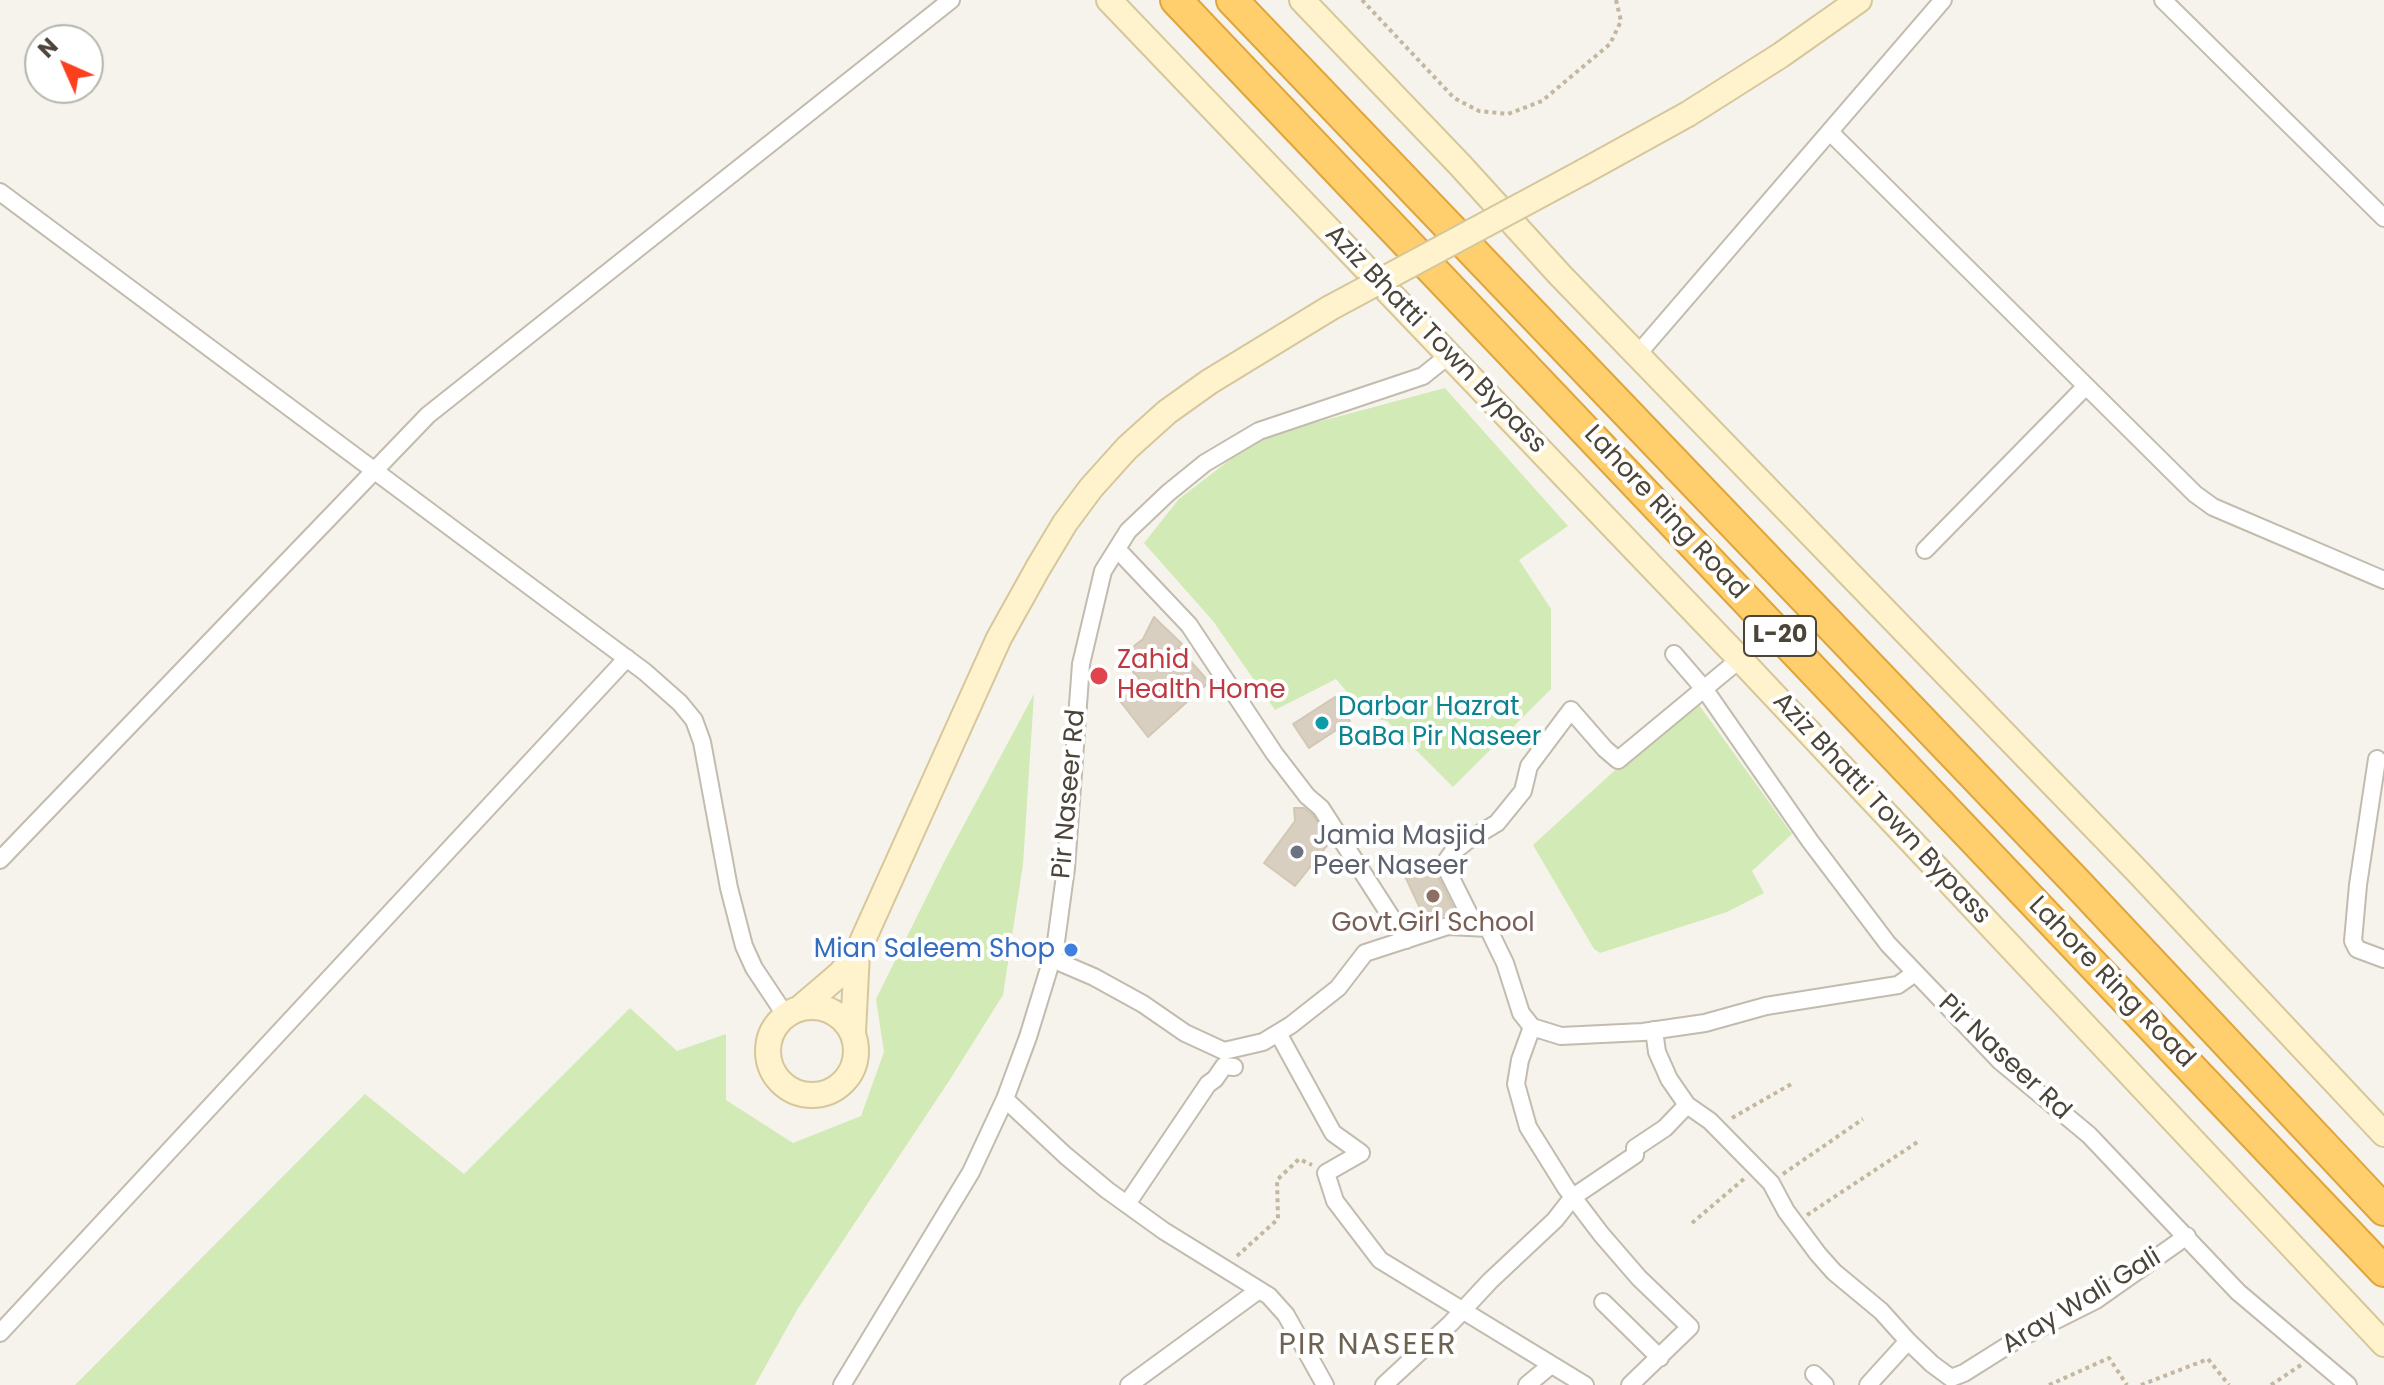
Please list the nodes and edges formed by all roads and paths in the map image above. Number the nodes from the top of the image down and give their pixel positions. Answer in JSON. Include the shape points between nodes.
{"nodes":[{"id":1,"x":951,"y":0,"type":"edge"},
{"id":2,"x":1109,"y":0,"type":"edge"},
{"id":3,"x":1176,"y":0,"type":"edge"},
{"id":4,"x":1232,"y":0,"type":"edge"},
{"id":5,"x":1302,"y":0,"type":"edge"},
{"id":6,"x":1362,"y":0,"type":"edge"},
{"id":7,"x":1616,"y":0,"type":"edge"},
{"id":8,"x":1859,"y":0,"type":"edge"},
{"id":9,"x":1943,"y":0,"type":"edge"},
{"id":10,"x":2163,"y":0,"type":"edge"},
{"id":11,"x":1830,"y":132,"type":"junction"},
{"id":12,"x":0,"y":192,"type":"edge"},
{"id":13,"x":2384,"y":218,"type":"edge"},
{"id":14,"x":1637,"y":355,"type":"junction"},
{"id":15,"x":1448,"y":356,"type":"junction"},
{"id":16,"x":2086,"y":386,"type":"junction"},
{"id":17,"x":376,"y":471,"type":"junction"},
{"id":18,"x":1117,"y":549,"type":"junction"},
{"id":19,"x":1925,"y":550,"type":"dead end"},
{"id":20,"x":2384,"y":580,"type":"edge"},
{"id":21,"x":1674,"y":654,"type":"dead end"},
{"id":22,"x":627,"y":658,"type":"junction"},
{"id":23,"x":1740,"y":659,"type":"junction"},
{"id":24,"x":1705,"y":690,"type":"junction"},
{"id":25,"x":2377,"y":759,"type":"dead end"},
{"id":26,"x":0,"y":860,"type":"edge"},
{"id":27,"x":1475,"y":926,"type":"junction"},
{"id":28,"x":1406,"y":940,"type":"junction"},
{"id":29,"x":857,"y":953,"type":"junction"},
{"id":30,"x":1052,"y":959,"type":"junction"},
{"id":31,"x":2384,"y":959,"type":"edge"},
{"id":32,"x":1915,"y":973,"type":"junction"},
{"id":33,"x":792,"y":1012,"type":"junction"},
{"id":34,"x":1532,"y":1027,"type":"junction"},
{"id":35,"x":1654,"y":1030,"type":"junction"},
{"id":36,"x":853,"y":1032,"type":"junction"},
{"id":37,"x":1278,"y":1033,"type":"junction"},
{"id":38,"x":1234,"y":1067,"type":"dead end"},
{"id":39,"x":1793,"y":1083,"type":"dead end"},
{"id":40,"x":1005,"y":1099,"type":"junction"},
{"id":41,"x":1687,"y":1105,"type":"junction"},
{"id":42,"x":1863,"y":1119,"type":"dead end"},
{"id":43,"x":1716,"y":1128,"type":"junction"},
{"id":44,"x":2384,"y":1134,"type":"edge"},
{"id":45,"x":1919,"y":1141,"type":"dead end"},
{"id":46,"x":1756,"y":1168,"type":"junction"},
{"id":47,"x":1326,"y":1173,"type":"junction"},
{"id":48,"x":1771,"y":1183,"type":"junction"},
{"id":49,"x":1573,"y":1197,"type":"junction"},
{"id":50,"x":1127,"y":1204,"type":"junction"},
{"id":51,"x":2384,"y":1210,"type":"edge"},
{"id":52,"x":1795,"y":1222,"type":"junction"},
{"id":53,"x":1692,"y":1223,"type":"dead end"},
{"id":54,"x":2187,"y":1236,"type":"junction"},
{"id":55,"x":1223,"y":1269,"type":"junction"},
{"id":56,"x":2384,"y":1271,"type":"edge"},
{"id":57,"x":1259,"y":1290,"type":"junction"},
{"id":58,"x":1603,"y":1302,"type":"dead end"},
{"id":59,"x":1462,"y":1312,"type":"junction"},
{"id":60,"x":0,"y":1333,"type":"edge"},
{"id":61,"x":1908,"y":1341,"type":"junction"},
{"id":62,"x":2384,"y":1344,"type":"edge"},
{"id":63,"x":2312,"y":1356,"type":"junction"},
{"id":64,"x":1660,"y":1358,"type":"junction"},
{"id":65,"x":1551,"y":1365,"type":"junction"},
{"id":66,"x":842,"y":1385,"type":"edge"},
{"id":67,"x":1129,"y":1385,"type":"edge"},
{"id":68,"x":1325,"y":1385,"type":"edge"},
{"id":69,"x":1384,"y":1385,"type":"edge"},
{"id":70,"x":1527,"y":1385,"type":"edge"},
{"id":71,"x":1585,"y":1385,"type":"edge"},
{"id":72,"x":1630,"y":1385,"type":"edge"},
{"id":73,"x":1868,"y":1385,"type":"edge"},
{"id":74,"x":2049,"y":1385,"type":"edge"},
{"id":75,"x":2127,"y":1385,"type":"edge"},
{"id":76,"x":2141,"y":1385,"type":"edge"},
{"id":77,"x":2229,"y":1385,"type":"edge"},
{"id":78,"x":2271,"y":1385,"type":"edge"},
{"id":79,"x":2348,"y":1385,"type":"edge"}],
"edges":[{"from":1,"to":17,"type":"street","via":[[428,415]]},
{"from":2,"to":15,"type":"street","name":"Aziz Bhatti Town Bypass"},
{"from":3,"to":56,"type":"highway","name":"Lahore Ring Road","number":"L-20"},
{"from":4,"to":51,"type":"highway","name":"Lahore Ring Road","number":"L-20"},
{"from":5,"to":14,"type":"street"},
{"from":6,"to":7,"type":"path","via":[[1454,98],[1479,111],[1508,114],[1542,101],[1610,44],[1621,21]]},
{"from":8,"to":29,"type":"street","bridge":true,"via":[[1688,114],[1330,308],[1209,382],[1127,448],[1065,523],[999,638]]},
{"from":9,"to":11,"type":"street"},
{"from":10,"to":13,"type":"street"},
{"from":11,"to":14,"type":"street"},
{"from":11,"to":16,"type":"street"},
{"from":12,"to":17,"type":"street"},
{"from":14,"to":44,"type":"street","via":[[2127,860]]},
{"from":15,"to":18,"type":"street","name":"Pir Naseer Rd","via":[[1423,376],[1259,431],[1168,493]]},
{"from":15,"to":23,"type":"street","name":"Aziz Bhatti Town Bypass"},
{"from":16,"to":19,"type":"street"},
{"from":16,"to":20,"type":"street","via":[[2213,507]]},
{"from":17,"to":22,"type":"street"},
{"from":17,"to":26,"type":"street"},
{"from":18,"to":28,"type":"street","via":[[1189,625],[1274,753],[1321,808]]},
{"from":18,"to":30,"type":"street","name":"Pir Naseer Rd","via":[[1103,571],[1081,664],[1066,868]]},
{"from":21,"to":24,"type":"street","name":"Pir Naseer Rd"},
{"from":22,"to":33,"type":"street","via":[[694,720],[744,946],[761,981]]},
{"from":22,"to":60,"type":"street"},
{"from":23,"to":24,"type":"street"},
{"from":23,"to":62,"type":"street","name":"Aziz Bhatti Town Bypass"},
{"from":24,"to":27,"type":"street","via":[[1618,760],[1571,710],[1529,766],[1523,791],[1497,823],[1467,841],[1444,864]]},
{"from":24,"to":32,"type":"street","name":"Pir Naseer Rd","via":[[1818,853]]},
{"from":25,"to":31,"type":"street","via":[[2353,941],[2357,949]]},
{"from":27,"to":28,"type":"street","via":[[1448,926]]},
{"from":27,"to":34,"type":"street","via":[[1488,928],[1521,1013]]},
{"from":28,"to":37,"type":"street","via":[[1365,953],[1338,988]]},
{"from":29,"to":33,"type":"street","via":[[840,974]]},
{"from":29,"to":36,"type":"street"},
{"from":30,"to":37,"type":"street","via":[[1224,1051]]},
{"from":30,"to":40,"type":"street","name":"Pir Naseer Rd"},
{"from":32,"to":35,"type":"street","via":[[1898,985]]},
{"from":32,"to":54,"type":"street","name":"Pir Naseer Rd","via":[[2000,1061],[2089,1135]]},
{"from":33,"to":36,"type":"street","via":[[811,1007],[836,1013]]},
{"from":33,"to":36,"type":"street","via":[[776,1026],[768,1053],[778,1079],[802,1094],[830,1092],[842,1084],[856,1060]]},
{"from":34,"to":35,"type":"street","via":[[1561,1036]]},
{"from":34,"to":49,"type":"street","via":[[1516,1084],[1528,1127]]},
{"from":35,"to":41,"type":"street","via":[[1657,1052]]},
{"from":37,"to":47,"type":"street","via":[[1333,1133],[1361,1153]]},
{"from":38,"to":50,"type":"street","via":[[1224,1066],[1208,1084]]},
{"from":39,"to":43,"type":"path"},
{"from":40,"to":50,"type":"street"},
{"from":40,"to":66,"type":"street","name":"Pir Naseer Rd","via":[[971,1172]]},
{"from":41,"to":43,"type":"street"},
{"from":41,"to":49,"type":"street","via":[[1635,1148],[1635,1155]]},
{"from":42,"to":48,"type":"path"},
{"from":43,"to":46,"type":"street"},
{"from":45,"to":52,"type":"path"},
{"from":46,"to":48,"type":"street"},
{"from":46,"to":53,"type":"path"},
{"from":47,"to":55,"type":"path","via":[[1299,1159],[1277,1180],[1278,1219]]},
{"from":47,"to":59,"type":"street","via":[[1335,1201],[1380,1260]]},
{"from":48,"to":52,"type":"street"},
{"from":49,"to":59,"type":"street"},
{"from":49,"to":64,"type":"street","via":[[1639,1278],[1690,1327]]},
{"from":50,"to":55,"type":"street"},
{"from":52,"to":61,"type":"street","via":[[1834,1272]]},
{"from":54,"to":61,"type":"street","name":"Aray Wali Gali","via":[[2096,1300],[1951,1378]]},
{"from":54,"to":63,"type":"street","name":"Pir Naseer Rd","via":[[2238,1292]]},
{"from":55,"to":57,"type":"street"},
{"from":57,"to":67,"type":"street"},
{"from":57,"to":68,"type":"street","via":[[1286,1315]]},
{"from":58,"to":64,"type":"street"},
{"from":59,"to":65,"type":"street"},
{"from":59,"to":69,"type":"street"},
{"from":61,"to":73,"type":"street"},
{"from":63,"to":78,"type":"path"},
{"from":63,"to":79,"type":"street","name":"Pir Naseer Rd"},
{"from":64,"to":72,"type":"street"},
{"from":65,"to":70,"type":"street"},
{"from":65,"to":71,"type":"street"},
{"from":74,"to":75,"type":"path","via":[[2109,1358]]},
{"from":76,"to":77,"type":"path","via":[[2208,1359]]}]}
